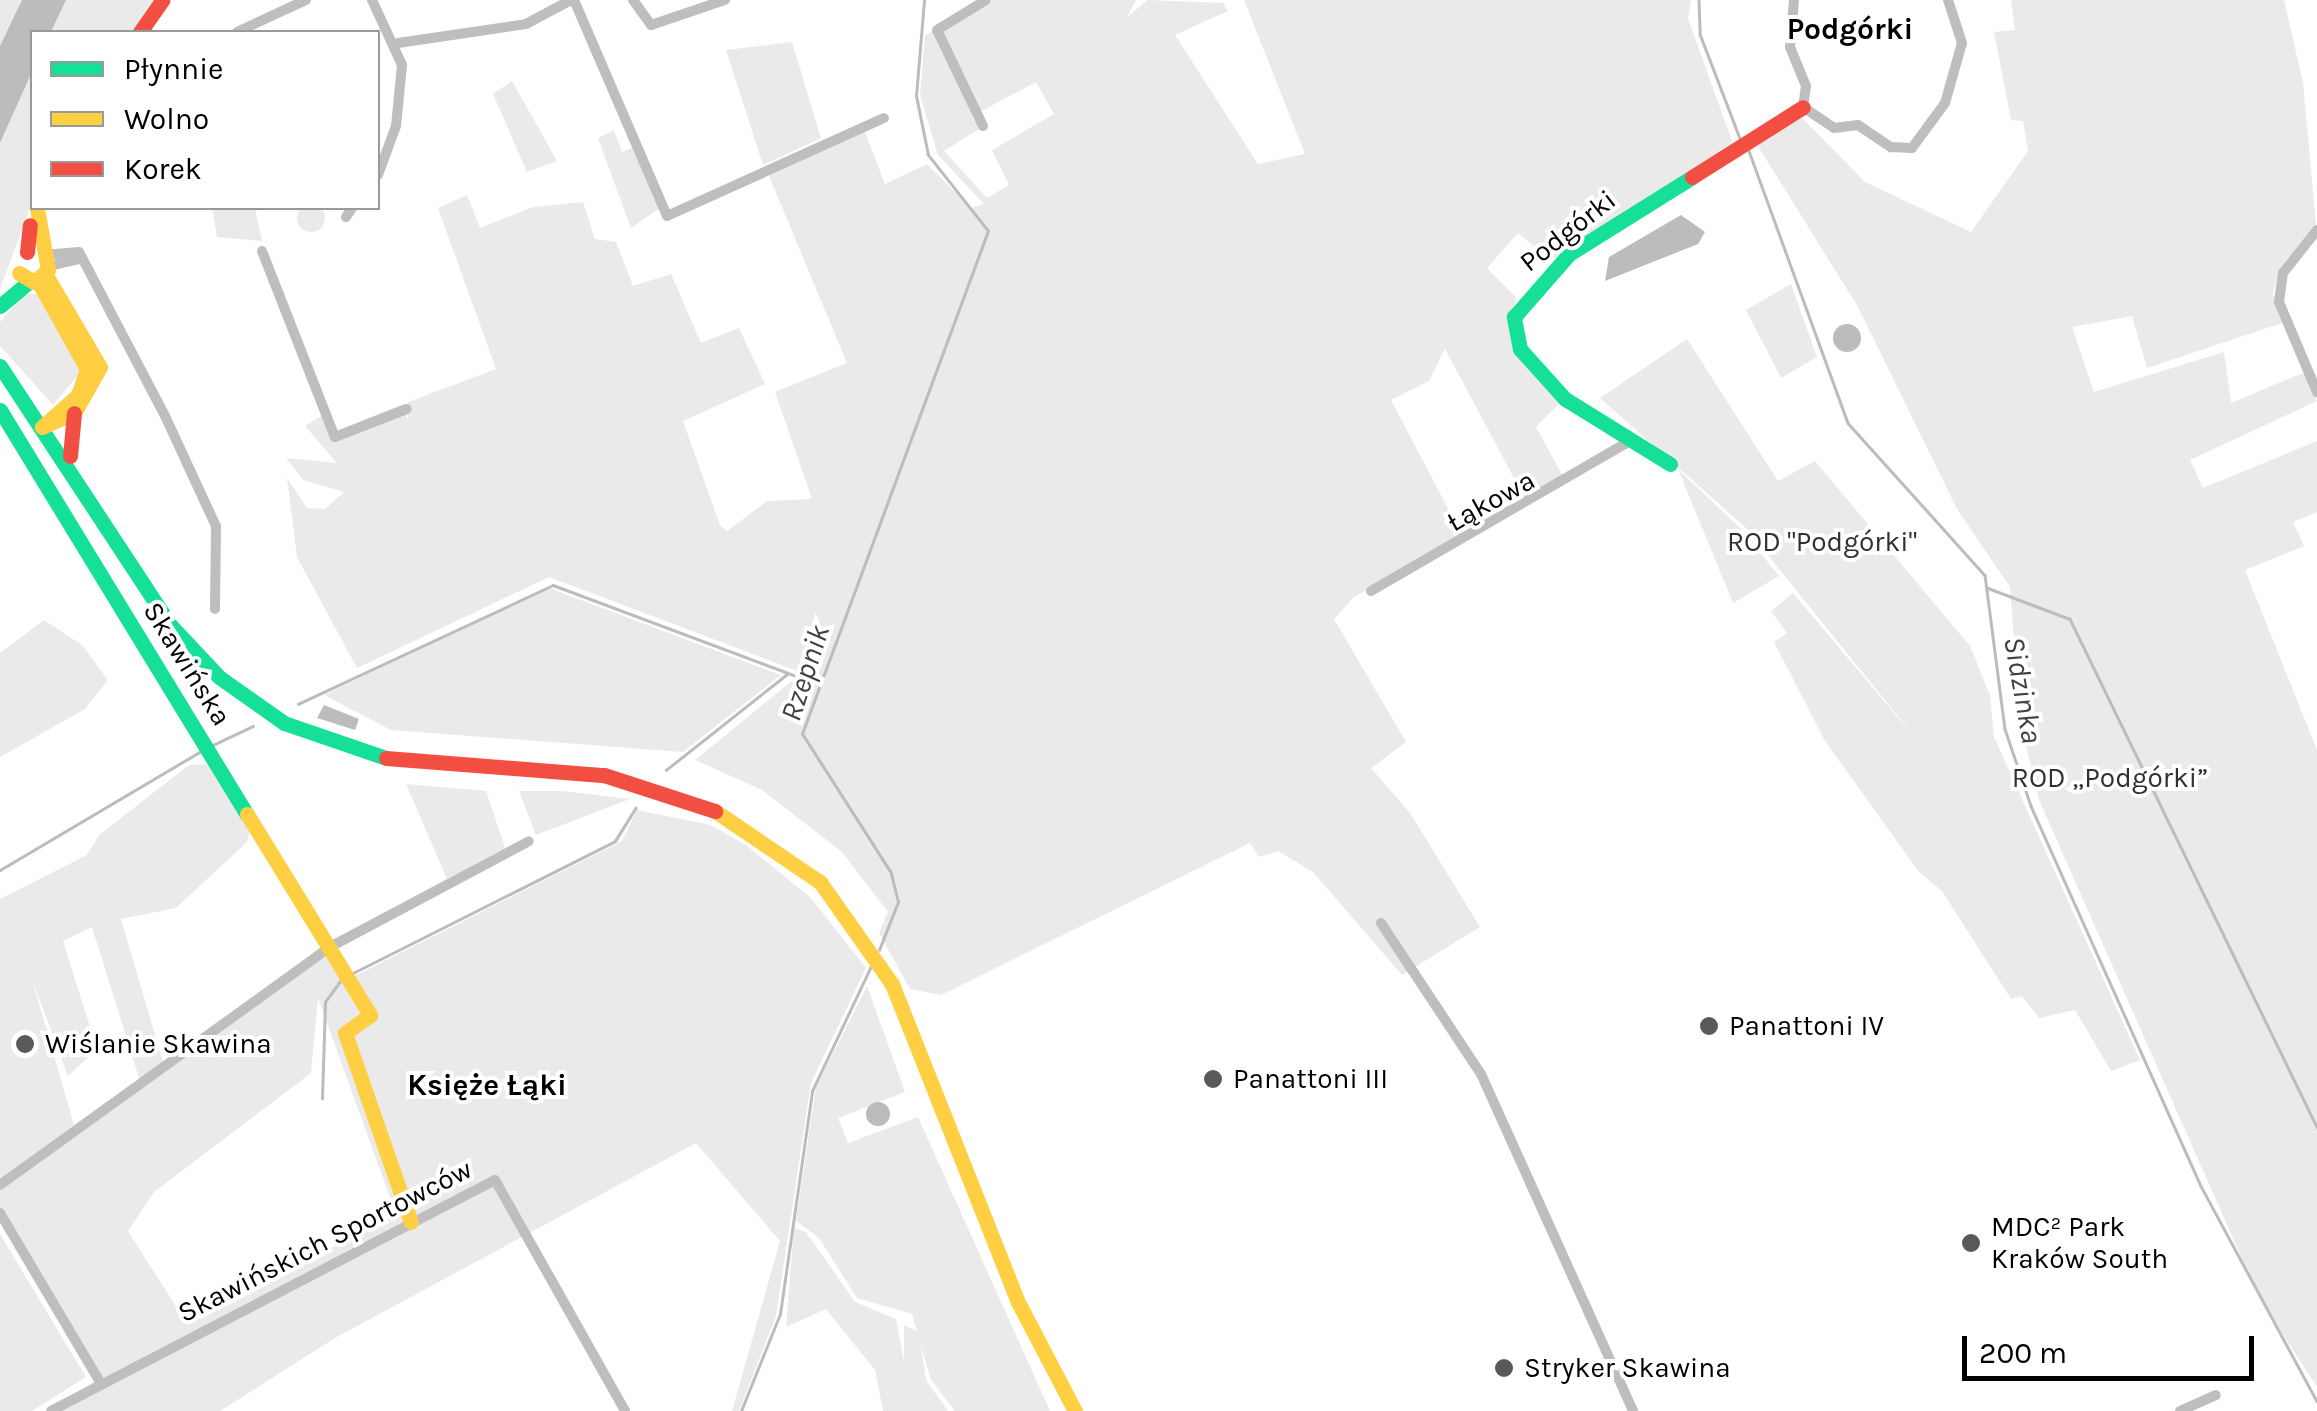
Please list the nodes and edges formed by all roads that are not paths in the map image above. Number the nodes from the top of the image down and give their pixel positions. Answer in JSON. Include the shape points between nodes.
{"nodes":[{"id":1,"x":162,"y":0,"type":"edge"},
{"id":2,"x":266,"y":0,"type":"edge"},
{"id":3,"x":306,"y":0,"type":"edge"},
{"id":4,"x":372,"y":0,"type":"edge"},
{"id":5,"x":572,"y":0,"type":"edge"},
{"id":6,"x":633,"y":0,"type":"edge"},
{"id":7,"x":726,"y":0,"type":"edge"},
{"id":8,"x":986,"y":0,"type":"edge"},
{"id":9,"x":1794,"y":0,"type":"edge"},
{"id":10,"x":1948,"y":0,"type":"edge"},
{"id":11,"x":276,"y":10,"type":"junction"},
{"id":12,"x":141,"y":30,"type":"edge"},
{"id":13,"x":241,"y":30,"type":"edge"},
{"id":14,"x":398,"y":43,"type":"junction"},
{"id":15,"x":1802,"y":107,"type":"junction"},
{"id":16,"x":884,"y":118,"type":"dead end"},
{"id":17,"x":984,"y":126,"type":"dead end"},
{"id":18,"x":380,"y":170,"type":"edge"},
{"id":19,"x":37,"y":210,"type":"edge"},
{"id":20,"x":2317,"y":230,"type":"edge"},
{"id":21,"x":262,"y":252,"type":"dead end"},
{"id":22,"x":37,"y":267,"type":"junction"},
{"id":23,"x":0,"y":296,"type":"edge"},
{"id":24,"x":0,"y":306,"type":"edge"},
{"id":25,"x":0,"y":366,"type":"edge"},
{"id":26,"x":2317,"y":392,"type":"edge"},
{"id":27,"x":0,"y":410,"type":"edge"},
{"id":28,"x":407,"y":410,"type":"dead end"},
{"id":29,"x":74,"y":413,"type":"junction"},
{"id":30,"x":42,"y":427,"type":"junction"},
{"id":31,"x":1628,"y":442,"type":"junction"},
{"id":32,"x":70,"y":456,"type":"junction"},
{"id":33,"x":1670,"y":464,"type":"dead end"},
{"id":34,"x":131,"y":565,"type":"junction"},
{"id":35,"x":1371,"y":591,"type":"dead end"},
{"id":36,"x":216,"y":609,"type":"dead end"},
{"id":37,"x":529,"y":840,"type":"dead end"},
{"id":38,"x":1381,"y":923,"type":"dead end"},
{"id":39,"x":330,"y":947,"type":"junction"},
{"id":40,"x":508,"y":1174,"type":"dead end"},
{"id":41,"x":495,"y":1180,"type":"junction"},
{"id":42,"x":0,"y":1185,"type":"edge"},
{"id":43,"x":0,"y":1213,"type":"edge"},
{"id":44,"x":411,"y":1222,"type":"junction"},
{"id":45,"x":101,"y":1384,"type":"junction"},
{"id":46,"x":2216,"y":1395,"type":"dead end"},
{"id":47,"x":51,"y":1411,"type":"edge"},
{"id":48,"x":625,"y":1411,"type":"edge"},
{"id":49,"x":1075,"y":1411,"type":"edge"},
{"id":50,"x":1633,"y":1411,"type":"edge"},
{"id":51,"x":2180,"y":1411,"type":"edge"}],
"edges":[{"from":1,"to":12,"type":"street"},
{"from":2,"to":11,"type":"street"},
{"from":3,"to":11,"type":"street"},
{"from":4,"to":14,"type":"street"},
{"from":5,"to":14,"type":"street","via":[[526,24]]},
{"from":5,"to":16,"type":"street","via":[[666,216]]},
{"from":6,"to":7,"type":"street","via":[[651,25]]},
{"from":8,"to":17,"type":"street","via":[[937,30]]},
{"from":9,"to":15,"type":"street","via":[[1790,47],[1806,86]]},
{"from":10,"to":15,"type":"street","via":[[1962,43],[1945,102],[1920,142],[1891,147]]},
{"from":11,"to":13,"type":"street"},
{"from":14,"to":18,"type":"street","via":[[396,126]]},
{"from":15,"to":31,"type":"street","name":"Podgórki","via":[[1569,254],[1514,317],[1520,349],[1550,384]]},
{"from":19,"to":22,"type":"street"},
{"from":20,"to":26,"type":"street","via":[[2283,273],[2279,302]]},
{"from":21,"to":28,"type":"street","via":[[334,436]]},
{"from":22,"to":23,"type":"street"},
{"from":22,"to":24,"type":"street"},
{"from":22,"to":29,"type":"street","via":[[98,355],[98,381]]},
{"from":22,"to":30,"type":"street","via":[[88,369],[78,396]]},
{"from":22,"to":36,"type":"street","name":"Skawińska","via":[[72,255],[88,265],[216,526]]},
{"from":25,"to":30,"type":"street"},
{"from":27,"to":39,"type":"street","name":"Skawińska"},
{"from":29,"to":30,"type":"street"},
{"from":29,"to":32,"type":"street"},
{"from":30,"to":32,"type":"street"},
{"from":30,"to":34,"type":"street"},
{"from":31,"to":33,"type":"street","name":"Podgórki"},
{"from":31,"to":35,"type":"street","name":"Łąkowa"},
{"from":32,"to":34,"type":"street"},
{"from":34,"to":49,"type":"street","via":[[194,653],[294,728],[407,765],[604,774],[684,794],[792,855],[884,970],[1018,1302]]},
{"from":37,"to":39,"type":"street"},
{"from":38,"to":50,"type":"street","via":[[1474,1062]]},
{"from":39,"to":42,"type":"street"},
{"from":39,"to":44,"type":"street","name":"Skawińska","via":[[370,1015],[345,1033]]},
{"from":40,"to":41,"type":"street"},
{"from":41,"to":44,"type":"street","name":"Skawińskich Sportowców"},
{"from":41,"to":48,"type":"street","name":"Skawińskich Sportowców"},
{"from":43,"to":45,"type":"street"},
{"from":44,"to":45,"type":"street","name":"Skawińskich Sportowców"},
{"from":45,"to":47,"type":"street","name":"Skawińskich Sportowców"},
{"from":46,"to":51,"type":"street"}]}
